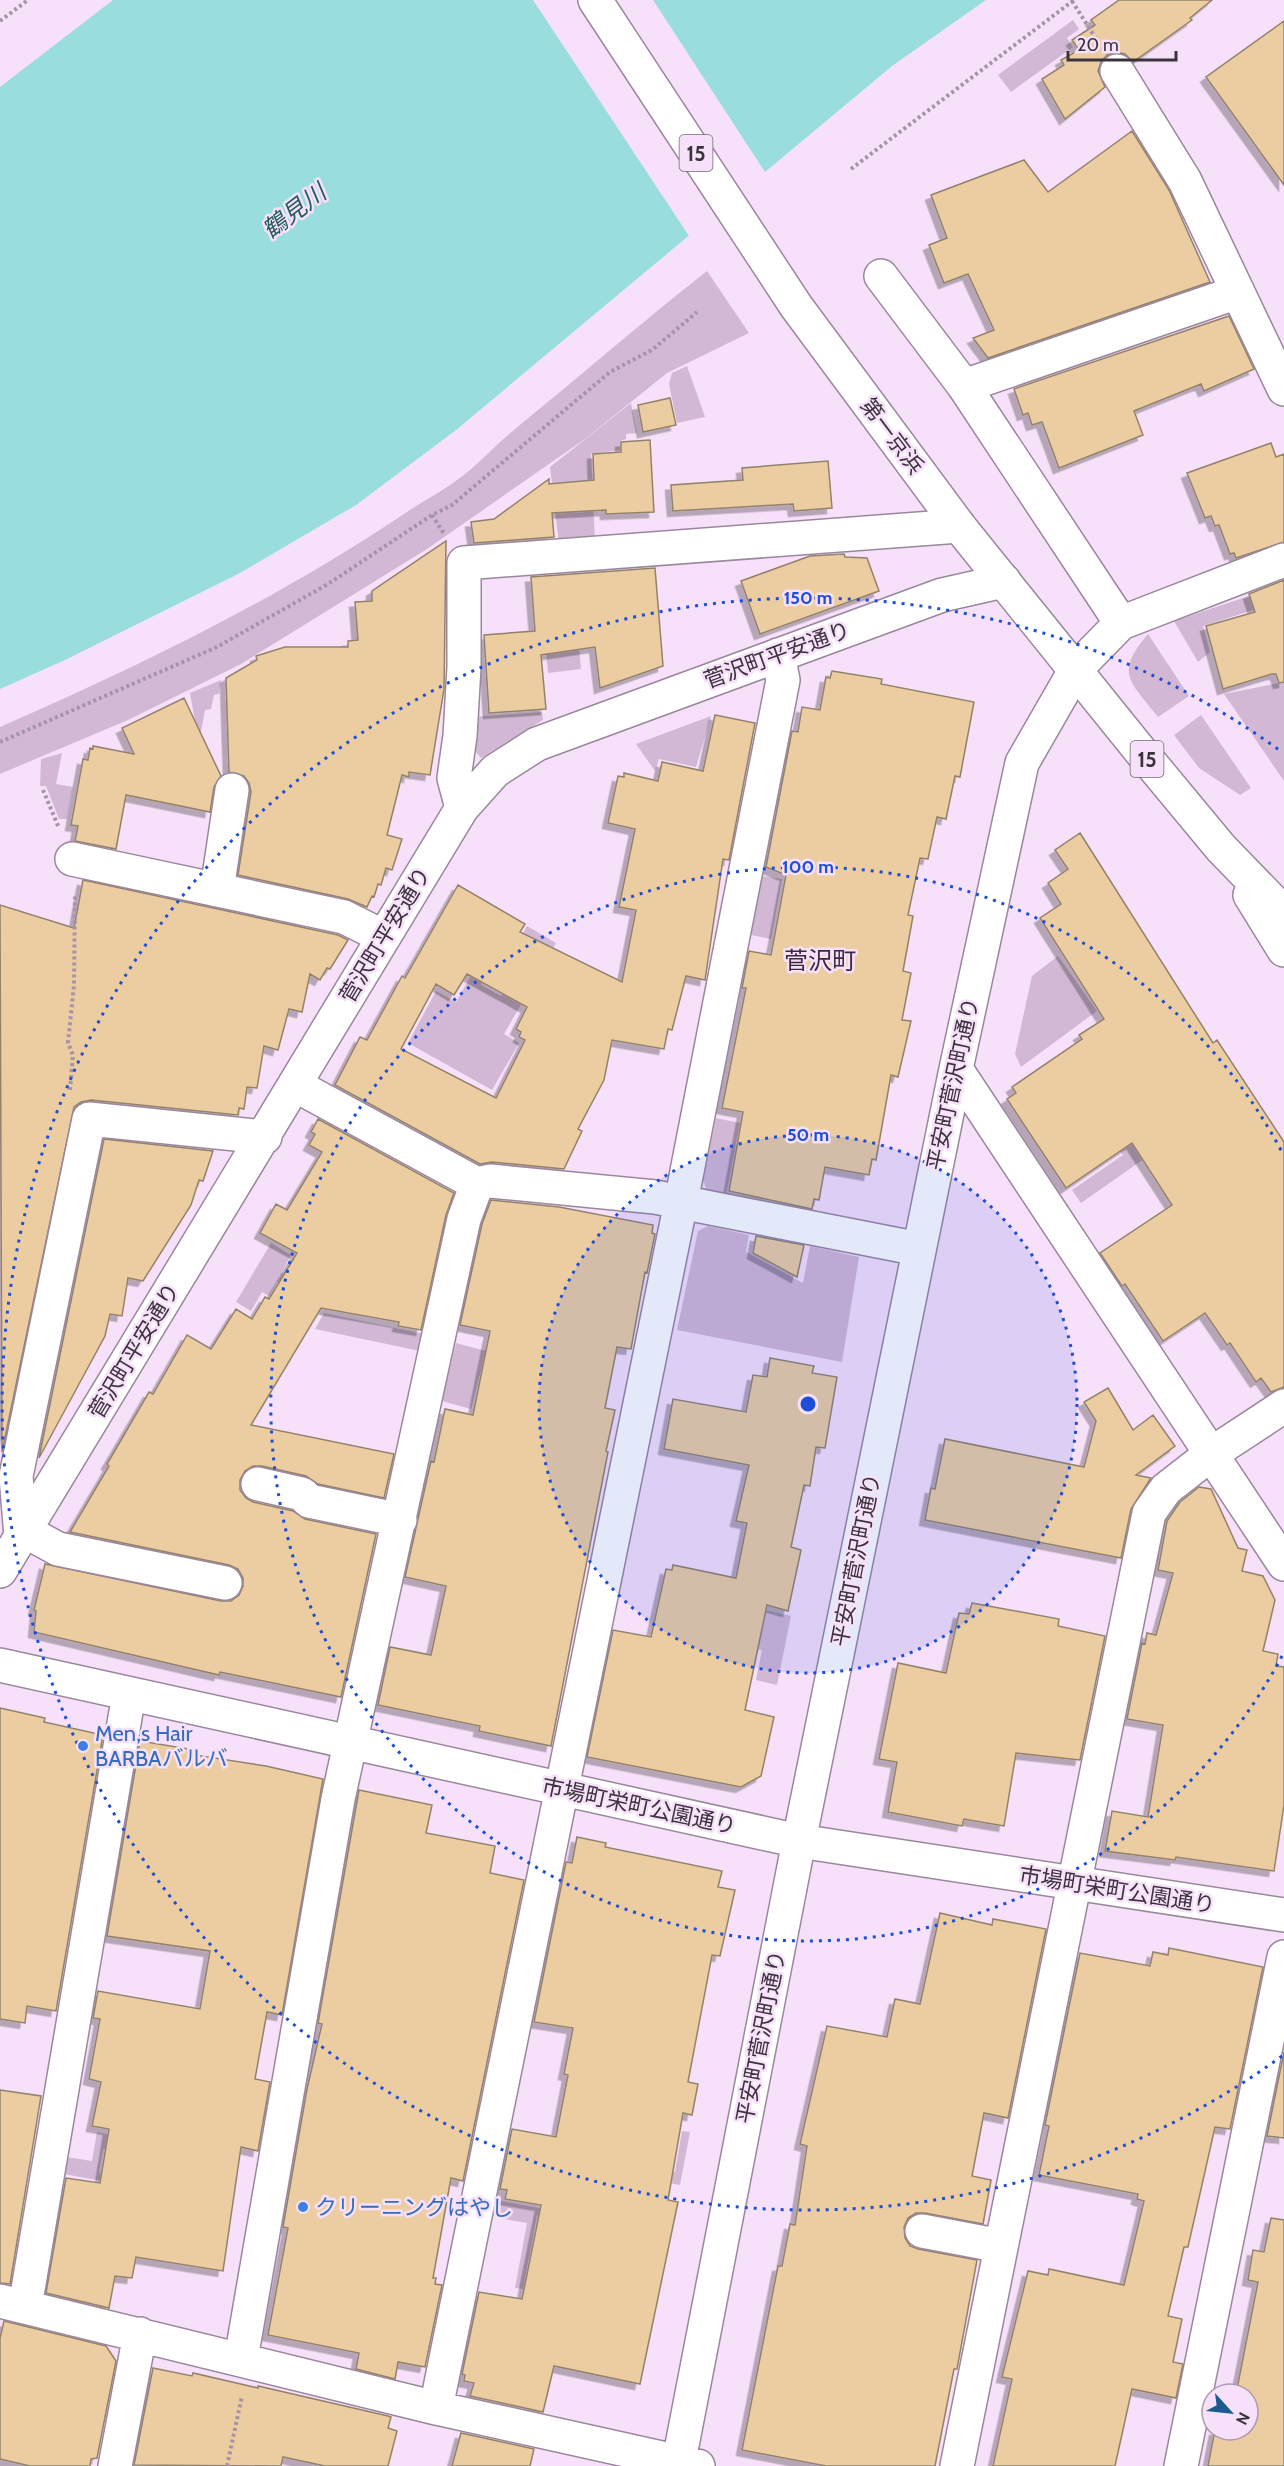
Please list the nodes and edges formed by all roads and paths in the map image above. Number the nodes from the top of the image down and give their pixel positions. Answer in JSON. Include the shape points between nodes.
{"nodes":[{"id":1,"x":28,"y":0,"type":"edge"},
{"id":2,"x":595,"y":0,"type":"edge"},
{"id":3,"x":1073,"y":1,"type":"edge"},
{"id":4,"x":0,"y":21,"type":"edge"},
{"id":5,"x":1091,"y":30,"type":"dead end"},
{"id":6,"x":1117,"y":70,"type":"dead end"},
{"id":7,"x":851,"y":169,"type":"dead end"},
{"id":8,"x":881,"y":276,"type":"dead end"},
{"id":9,"x":1238,"y":292,"type":"junction"},
{"id":10,"x":697,"y":312,"type":"dead end"},
{"id":11,"x":964,"y":386,"type":"junction"},
{"id":12,"x":1284,"y":389,"type":"edge"},
{"id":13,"x":959,"y":526,"type":"junction"},
{"id":14,"x":1284,"y":560,"type":"edge"},
{"id":15,"x":1004,"y":581,"type":"junction"},
{"id":16,"x":1121,"y":623,"type":"junction"},
{"id":17,"x":778,"y":655,"type":"junction"},
{"id":18,"x":1076,"y":669,"type":"junction"},
{"id":19,"x":0,"y":742,"type":"edge"},
{"id":20,"x":232,"y":790,"type":"dead end"},
{"id":21,"x":462,"y":808,"type":"junction"},
{"id":22,"x":1221,"y":848,"type":"junction"},
{"id":23,"x":72,"y":859,"type":"joint"},
{"id":24,"x":217,"y":890,"type":"junction"},
{"id":25,"x":1284,"y":913,"type":"edge"},
{"id":26,"x":384,"y":937,"type":"junction"},
{"id":27,"x":1284,"y":950,"type":"edge"},
{"id":28,"x":956,"y":1069,"type":"junction"},
{"id":29,"x":295,"y":1085,"type":"junction"},
{"id":30,"x":89,"y":1119,"type":"junction"},
{"id":31,"x":265,"y":1137,"type":"junction"},
{"id":32,"x":477,"y":1184,"type":"junction"},
{"id":33,"x":681,"y":1203,"type":"junction"},
{"id":34,"x":919,"y":1249,"type":"junction"},
{"id":35,"x":1284,"y":1406,"type":"edge"},
{"id":36,"x":1211,"y":1454,"type":"junction"},
{"id":37,"x":258,"y":1484,"type":"dead end"},
{"id":38,"x":400,"y":1520,"type":"junction"},
{"id":39,"x":23,"y":1534,"type":"junction"},
{"id":40,"x":1284,"y":1564,"type":"edge"},
{"id":41,"x":0,"y":1571,"type":"edge"},
{"id":42,"x":225,"y":1583,"type":"dead end"},
{"id":43,"x":0,"y":1665,"type":"edge"},
{"id":44,"x":129,"y":1694,"type":"junction"},
{"id":45,"x":350,"y":1741,"type":"junction"},
{"id":46,"x":562,"y":1789,"type":"junction"},
{"id":47,"x":799,"y":1841,"type":"junction"},
{"id":48,"x":1073,"y":1884,"type":"junction"},
{"id":49,"x":1284,"y":1915,"type":"edge"},
{"id":50,"x":1284,"y":1957,"type":"edge"},
{"id":51,"x":922,"y":2231,"type":"dead end"},
{"id":52,"x":1001,"y":2246,"type":"junction"},
{"id":53,"x":13,"y":2304,"type":"edge"},
{"id":54,"x":140,"y":2334,"type":"junction"},
{"id":55,"x":245,"y":2359,"type":"junction"},
{"id":56,"x":436,"y":2408,"type":"junction"},
{"id":57,"x":685,"y":2464,"type":"edge"},
{"id":58,"x":115,"y":2466,"type":"edge"},
{"id":59,"x":227,"y":2466,"type":"edge"},
{"id":60,"x":957,"y":2466,"type":"edge"},
{"id":61,"x":1180,"y":2466,"type":"edge"}],
"edges":[{"from":1,"to":4,"type":"path"},
{"from":2,"to":13,"type":"main road","name":"第一京浜","number":"15","via":[[796,306]]},
{"from":3,"to":5,"type":"path"},
{"from":3,"to":7,"type":"path"},
{"from":6,"to":9,"type":"main road","via":[[1185,180]]},
{"from":8,"to":11,"type":"main road"},
{"from":9,"to":11,"type":"main road"},
{"from":9,"to":12,"type":"main road"},
{"from":10,"to":19,"type":"path","via":[[652,350],[610,372],[452,505],[328,584],[217,646]]},
{"from":11,"to":16,"type":"main road"},
{"from":13,"to":15,"type":"main road","name":"第一京浜","number":"15"},
{"from":13,"to":21,"type":"main road","via":[[464,563],[464,667],[454,778]]},
{"from":14,"to":16,"type":"main road"},
{"from":15,"to":17,"type":"main road","name":"菅沢町平安通り","via":[[942,594]]},
{"from":15,"to":18,"type":"main road","name":"第一京浜","number":"15"},
{"from":16,"to":18,"type":"main road","name":"平安町菅沢町通り"},
{"from":17,"to":21,"type":"main road","name":"菅沢町平安通り","via":[[537,744],[495,771]]},
{"from":17,"to":33,"type":"main road","via":[[783,680]]},
{"from":18,"to":22,"type":"main road","name":"第一京浜","number":"15"},
{"from":18,"to":28,"type":"main road","name":"平安町菅沢町通り","via":[[1022,763]]},
{"from":20,"to":24,"type":"main road"},
{"from":21,"to":26,"type":"main road","name":"菅沢町平安通り"},
{"from":22,"to":25,"type":"main road","name":"第一京浜","number":"15"},
{"from":22,"to":27,"type":"main road","name":"第一京浜","number":"15"},
{"from":23,"to":24,"type":"main road"},
{"from":23,"to":30,"type":"path","via":[[76,927],[68,1043],[73,1055],[69,1115]]},
{"from":24,"to":26,"type":"main road","via":[[344,917]]},
{"from":26,"to":29,"type":"main road","name":"菅沢町平安通り"},
{"from":28,"to":34,"type":"main road","name":"平安町菅沢町通り"},
{"from":28,"to":36,"type":"main road"},
{"from":29,"to":31,"type":"main road","name":"菅沢町平安通り"},
{"from":29,"to":32,"type":"main road"},
{"from":30,"to":31,"type":"main road"},
{"from":30,"to":39,"type":"main road","via":[[16,1476]]},
{"from":31,"to":39,"type":"main road","name":"菅沢町平安通り"},
{"from":32,"to":33,"type":"main road","via":[[490,1181]]},
{"from":32,"to":38,"type":"main road","via":[[464,1219]]},
{"from":33,"to":34,"type":"main road"},
{"from":33,"to":46,"type":"main road"},
{"from":34,"to":47,"type":"main road","name":"平安町菅沢町通り"},
{"from":35,"to":36,"type":"main road"},
{"from":36,"to":40,"type":"main road"},
{"from":36,"to":48,"type":"main road","via":[[1166,1489],[1149,1513]]},
{"from":37,"to":38,"type":"main road","via":[[302,1494],[309,1501]]},
{"from":38,"to":45,"type":"main road"},
{"from":39,"to":41,"type":"main road","name":"菅沢町平安通り"},
{"from":39,"to":42,"type":"main road","via":[[58,1549]]},
{"from":43,"to":44,"type":"main road","name":"市場町栄町公園通り"},
{"from":44,"to":45,"type":"main road","name":"市場町栄町公園通り"},
{"from":44,"to":53,"type":"main road"},
{"from":45,"to":46,"type":"main road","name":"市場町栄町公園通り"},
{"from":45,"to":55,"type":"main road"},
{"from":46,"to":47,"type":"main road","name":"市場町栄町公園通り"},
{"from":46,"to":56,"type":"main road"},
{"from":47,"to":48,"type":"main road","name":"市場町栄町公園通り"},
{"from":47,"to":57,"type":"main road","name":"平安町菅沢町通り"},
{"from":48,"to":49,"type":"main road","name":"市場町栄町公園通り"},
{"from":48,"to":52,"type":"main road"},
{"from":50,"to":61,"type":"main road"},
{"from":51,"to":52,"type":"main road"},
{"from":52,"to":60,"type":"main road"},
{"from":53,"to":54,"type":"main road"},
{"from":54,"to":55,"type":"main road"},
{"from":54,"to":58,"type":"main road"},
{"from":55,"to":56,"type":"main road"},
{"from":55,"to":59,"type":"path"},
{"from":56,"to":57,"type":"main road"}]}
